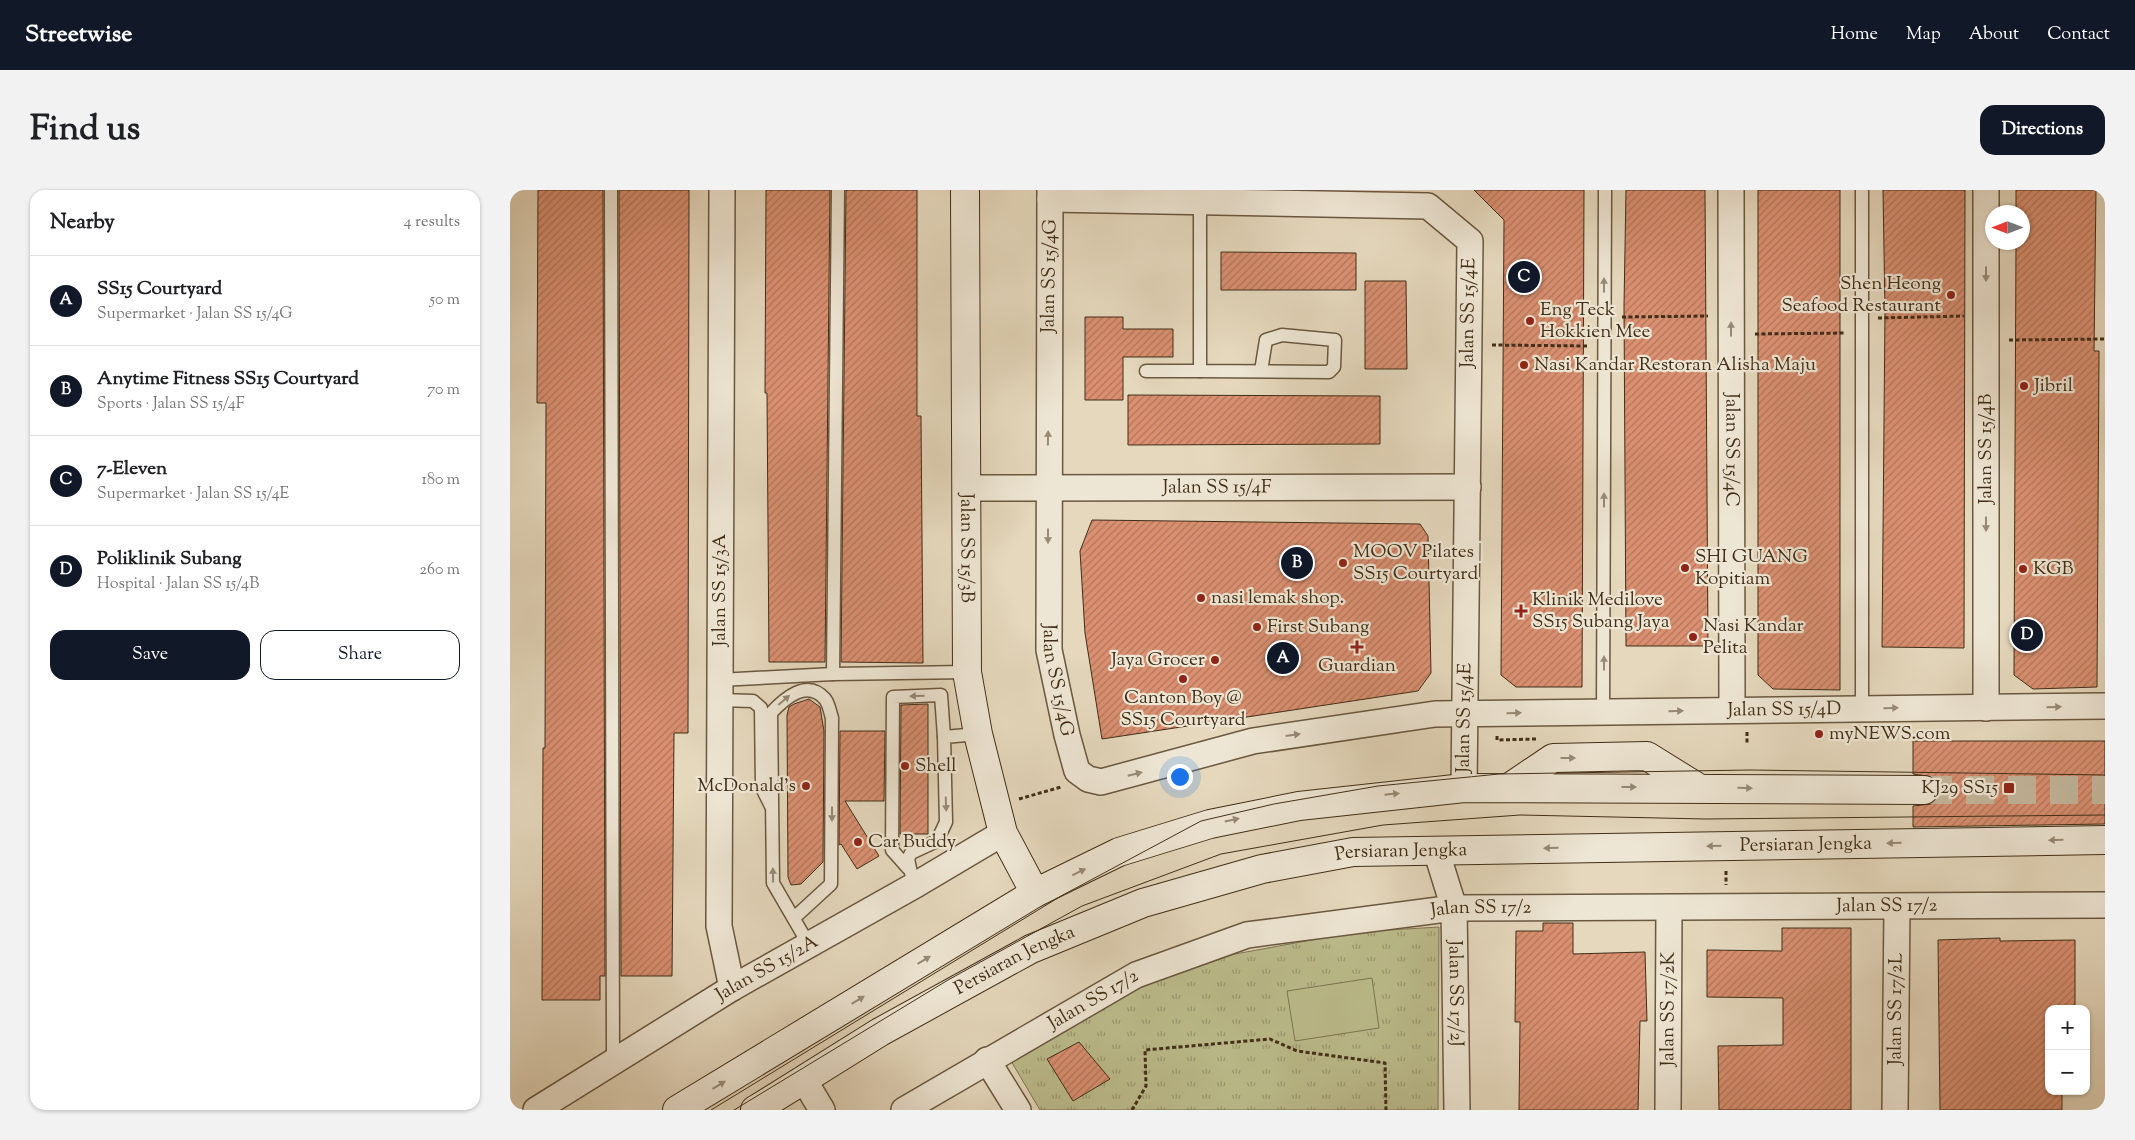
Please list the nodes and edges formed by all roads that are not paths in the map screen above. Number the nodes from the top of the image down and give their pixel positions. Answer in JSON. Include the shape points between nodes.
{"nodes":[{"id":1,"x":611,"y":190,"type":"edge"},
{"id":2,"x":722,"y":190,"type":"edge"},
{"id":3,"x":838,"y":190,"type":"edge"},
{"id":4,"x":965,"y":190,"type":"edge"},
{"id":5,"x":1605,"y":190,"type":"edge"},
{"id":6,"x":1731,"y":190,"type":"edge"},
{"id":7,"x":1862,"y":190,"type":"edge"},
{"id":8,"x":1986,"y":190,"type":"edge"},
{"id":9,"x":1050,"y":194,"type":"edge"},
{"id":10,"x":1173,"y":196,"type":"edge"},
{"id":11,"x":1200,"y":202,"type":"junction"},
{"id":12,"x":1146,"y":371,"type":"dead end"},
{"id":13,"x":1200,"y":371,"type":"junction"},
{"id":14,"x":1262,"y":371,"type":"junction"},
{"id":15,"x":1048,"y":487,"type":"junction"},
{"id":16,"x":1468,"y":487,"type":"junction"},
{"id":17,"x":966,"y":488,"type":"junction"},
{"id":18,"x":967,"y":672,"type":"junction"},
{"id":19,"x":833,"y":674,"type":"junction"},
{"id":20,"x":719,"y":690,"type":"junction"},
{"id":21,"x":2105,"y":706,"type":"edge"},
{"id":22,"x":1986,"y":708,"type":"junction"},
{"id":23,"x":1862,"y":709,"type":"junction"},
{"id":24,"x":1732,"y":710,"type":"junction"},
{"id":25,"x":1604,"y":712,"type":"junction"},
{"id":26,"x":1465,"y":713,"type":"junction"},
{"id":27,"x":978,"y":734,"type":"junction"},
{"id":28,"x":944,"y":737,"type":"junction"},
{"id":29,"x":1464,"y":788,"type":"junction"},
{"id":30,"x":1924,"y":790,"type":"tunnel mouth"},
{"id":31,"x":772,"y":808,"type":"junction"},
{"id":32,"x":1003,"y":832,"type":"junction"},
{"id":33,"x":2105,"y":840,"type":"edge"},
{"id":34,"x":1436,"y":850,"type":"junction"},
{"id":35,"x":912,"y":876,"type":"junction"},
{"id":36,"x":1035,"y":893,"type":"junction"},
{"id":37,"x":2105,"y":905,"type":"edge"},
{"id":38,"x":1454,"y":908,"type":"junction"},
{"id":39,"x":1670,"y":908,"type":"junction"},
{"id":40,"x":1897,"y":908,"type":"junction"},
{"id":41,"x":794,"y":918,"type":"junction"},
{"id":42,"x":809,"y":945,"type":"junction"},
{"id":43,"x":732,"y":988,"type":"junction"},
{"id":44,"x":987,"y":1060,"type":"junction"},
{"id":45,"x":613,"y":1062,"type":"junction"},
{"id":46,"x":804,"y":1080,"type":"junction"},
{"id":47,"x":536,"y":1110,"type":"edge"},
{"id":48,"x":678,"y":1110,"type":"edge"},
{"id":49,"x":755,"y":1110,"type":"edge"},
{"id":50,"x":822,"y":1110,"type":"edge"},
{"id":51,"x":904,"y":1110,"type":"edge"},
{"id":52,"x":1018,"y":1110,"type":"edge"},
{"id":53,"x":1457,"y":1110,"type":"edge"},
{"id":54,"x":1668,"y":1110,"type":"edge"},
{"id":55,"x":1895,"y":1110,"type":"edge"}],
"edges":[{"from":1,"to":45,"type":"lane"},
{"from":2,"to":20,"type":"street","name":"Jalan SS 15/3A"},
{"from":3,"to":19,"type":"lane"},
{"from":4,"to":17,"type":"main road","name":"Jalan SS 15/3B"},
{"from":25,"to":5,"type":"lane","one_way":true},
{"from":6,"to":24,"type":"street","name":"Jalan SS 15/4C"},
{"from":7,"to":23,"type":"lane"},
{"from":8,"to":22,"type":"street","name":"Jalan SS 15/4B","one_way":true},
{"from":9,"to":10,"type":"street","name":"Jalan SS 15/4E"},
{"from":15,"to":9,"type":"street","name":"Jalan SS 15/4G","one_way":true},
{"from":10,"to":11,"type":"street","name":"Jalan SS 15/4E"},
{"from":11,"to":13,"type":"lane"},
{"from":11,"to":16,"type":"street","name":"Jalan SS 15/4E","via":[[1428,206],[1470,241]]},
{"from":12,"to":13,"type":"lane"},
{"from":13,"to":14,"type":"lane"},
{"from":14,"to":14,"type":"lane","via":[[1329,372],[1334,367],[1334,340],[1282,336],[1266,340]]},
{"from":15,"to":16,"type":"street","name":"Jalan SS 15/4F"},
{"from":15,"to":17,"type":"street","name":"Jalan SS 15/4F"},
{"from":15,"to":26,"type":"street","name":"Jalan SS 15/4G","one_way":true,"via":[[1049,650],[1077,771],[1088,779],[1101,782],[1253,741],[1435,714]]},
{"from":16,"to":26,"type":"street","name":"Jalan SS 15/4E"},
{"from":17,"to":18,"type":"main road","name":"Jalan SS 15/3B"},
{"from":18,"to":19,"type":"lane"},
{"from":18,"to":27,"type":"main road","name":"Jalan SS 15/3B"},
{"from":19,"to":20,"type":"lane"},
{"from":20,"to":31,"type":"lane","via":[[753,700],[762,708],[762,788]]},
{"from":20,"to":43,"type":"street","name":"Jalan SS 15/3A","via":[[719,926]]},
{"from":22,"to":21,"type":"street","name":"Jalan SS 15/4D","one_way":true},
{"from":23,"to":22,"type":"street","name":"Jalan SS 15/4D","one_way":true},
{"from":23,"to":24,"type":"street","name":"Jalan SS 15/4D"},
{"from":25,"to":24,"type":"street","name":"Jalan SS 15/4D","one_way":true},
{"from":26,"to":25,"type":"street","name":"Jalan SS 15/4D","one_way":true},
{"from":26,"to":29,"type":"street","name":"Jalan SS 15/4E"},
{"from":27,"to":28,"type":"lane"},
{"from":27,"to":32,"type":"main road","name":"Jalan SS 15/3B"},
{"from":28,"to":35,"type":"lane","one_way":true,"via":[[946,822],[937,841],[911,853],[908,859]]},
{"from":28,"to":35,"type":"lane","one_way":true,"via":[[941,695],[893,697],[892,850]]},
{"from":29,"to":30,"type":"main road","one_way":true,"via":[[1510,787],[1553,758],[1647,756],[1696,787]]},
{"from":36,"to":29,"type":"main road","one_way":true,"via":[[1119,852],[1210,824],[1298,806]]},
{"from":41,"to":31,"type":"lane","one_way":true,"via":[[773,883]]},
{"from":31,"to":41,"type":"lane","one_way":true,"via":[[772,713],[787,696],[814,691],[826,700],[832,718],[831,884]]},
{"from":32,"to":35,"type":"street","name":"Jalan SS 15/2A"},
{"from":32,"to":36,"type":"main road","name":"Jalan SS 15/3B"},
{"from":33,"to":34,"type":"main road","name":"Persiaran Jengka","one_way":true},
{"from":34,"to":38,"type":"street","name":"Jalan SS 17/2J"},
{"from":34,"to":46,"type":"main road","name":"Persiaran Jengka","via":[[1353,852],[1262,869],[1143,903],[1031,949],[880,1032]]},
{"from":35,"to":42,"type":"street","name":"Jalan SS 15/2A"},
{"from":48,"to":36,"type":"main road","one_way":true},
{"from":37,"to":40,"type":"street","name":"Jalan SS 17/2"},
{"from":38,"to":39,"type":"street","name":"Jalan SS 17/2"},
{"from":38,"to":44,"type":"street","name":"Jalan SS 17/2","via":[[1247,935],[1136,975]]},
{"from":38,"to":53,"type":"street","name":"Jalan SS 17/2J"},
{"from":39,"to":40,"type":"street","name":"Jalan SS 17/2"},
{"from":39,"to":54,"type":"street","name":"Jalan SS 17/2K"},
{"from":40,"to":55,"type":"street","name":"Jalan SS 17/2L"},
{"from":41,"to":42,"type":"lane"},
{"from":42,"to":43,"type":"street","name":"Jalan SS 15/2A"},
{"from":43,"to":45,"type":"street","name":"Jalan SS 15/2A"},
{"from":44,"to":51,"type":"street","name":"Jalan SS 17/2"},
{"from":44,"to":52,"type":"street"},
{"from":45,"to":47,"type":"street","name":"Jalan SS 15/2A"},
{"from":46,"to":49,"type":"main road","name":"Persiaran Jengka"},
{"from":46,"to":50,"type":"street"}]}
